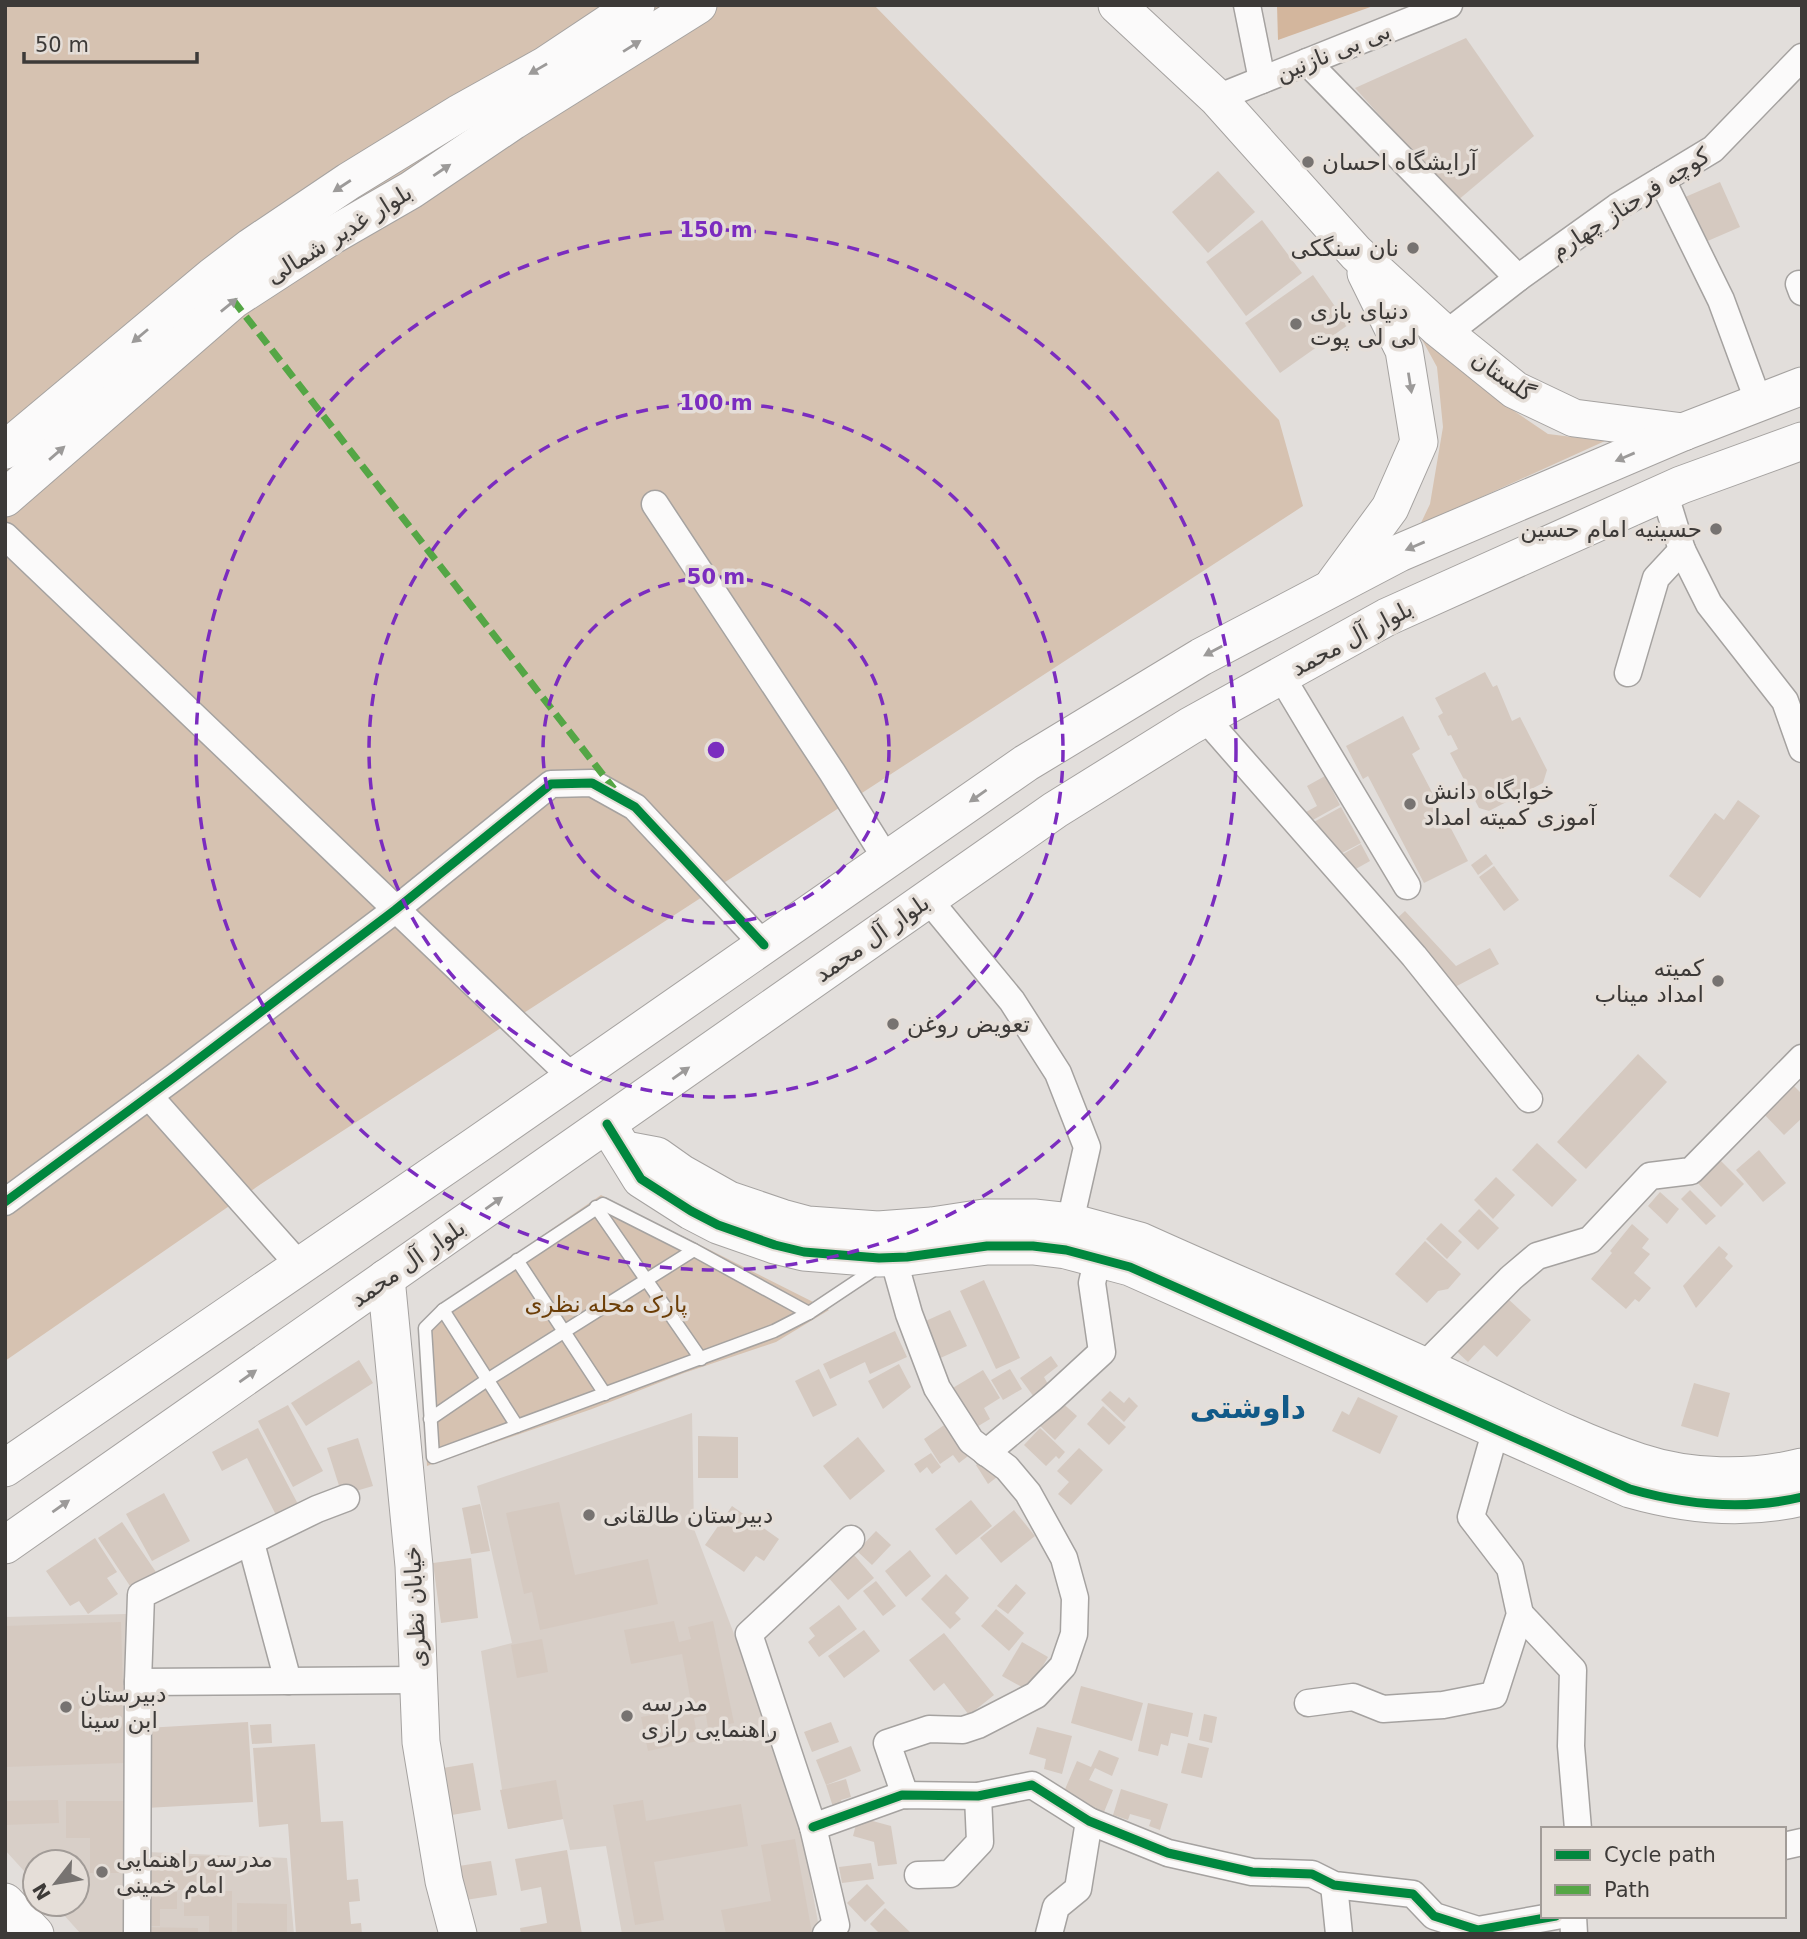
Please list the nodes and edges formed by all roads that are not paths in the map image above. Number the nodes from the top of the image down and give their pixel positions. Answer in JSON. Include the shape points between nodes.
{"nodes":[{"id":1,"x":636,"y":5,"type":"edge"},
{"id":2,"x":698,"y":5,"type":"edge"},
{"id":3,"x":1116,"y":5,"type":"edge"},
{"id":4,"x":1247,"y":5,"type":"edge"},
{"id":5,"x":1449,"y":5,"type":"edge"},
{"id":6,"x":1802,"y":57,"type":"edge"},
{"id":7,"x":1307,"y":62,"type":"junction"},
{"id":8,"x":1262,"y":80,"type":"junction"},
{"id":9,"x":1217,"y":98,"type":"junction"},
{"id":10,"x":1662,"y":180,"type":"junction"},
{"id":11,"x":1356,"y":253,"type":"junction"},
{"id":12,"x":1518,"y":278,"type":"junction"},
{"id":13,"x":1446,"y":334,"type":"junction"},
{"id":14,"x":1802,"y":386,"type":"edge"},
{"id":15,"x":1759,"y":403,"type":"junction"},
{"id":16,"x":1683,"y":432,"type":"junction"},
{"id":17,"x":1802,"y":441,"type":"edge"},
{"id":18,"x":5,"y":450,"type":"edge"},
{"id":19,"x":1664,"y":492,"type":"junction"},
{"id":20,"x":5,"y":498,"type":"edge"},
{"id":21,"x":656,"y":504,"type":"dead end"},
{"id":22,"x":5,"y":536,"type":"edge"},
{"id":23,"x":1682,"y":550,"type":"junction"},
{"id":24,"x":1332,"y":588,"type":"junction"},
{"id":25,"x":1628,"y":673,"type":"dead end"},
{"id":26,"x":1281,"y":676,"type":"junction"},
{"id":27,"x":1793,"y":696,"type":"edge"},
{"id":28,"x":1205,"y":718,"type":"junction"},
{"id":29,"x":1802,"y":749,"type":"edge"},
{"id":30,"x":1026,"y":763,"type":"junction"},
{"id":31,"x":1055,"y":810,"type":"junction"},
{"id":32,"x":887,"y":860,"type":"junction"},
{"id":33,"x":1407,"y":886,"type":"dead end"},
{"id":34,"x":928,"y":899,"type":"junction"},
{"id":35,"x":396,"y":910,"type":"junction"},
{"id":36,"x":764,"y":945,"type":"junction"},
{"id":37,"x":1802,"y":1058,"type":"edge"},
{"id":38,"x":573,"y":1078,"type":"junction"},
{"id":39,"x":149,"y":1096,"type":"junction"},
{"id":40,"x":1529,"y":1099,"type":"dead end"},
{"id":41,"x":616,"y":1137,"type":"junction"},
{"id":42,"x":5,"y":1202,"type":"edge"},
{"id":43,"x":596,"y":1208,"type":"junction"},
{"id":44,"x":1070,"y":1222,"type":"junction"},
{"id":45,"x":694,"y":1250,"type":"junction"},
{"id":46,"x":893,"y":1257,"type":"junction"},
{"id":47,"x":1098,"y":1257,"type":"junction"},
{"id":48,"x":517,"y":1260,"type":"junction"},
{"id":49,"x":300,"y":1266,"type":"junction"},
{"id":50,"x":386,"y":1278,"type":"junction"},
{"id":51,"x":647,"y":1281,"type":"junction"},
{"id":52,"x":443,"y":1310,"type":"junction"},
{"id":53,"x":809,"y":1313,"type":"junction"},
{"id":54,"x":564,"y":1332,"type":"junction"},
{"id":55,"x":701,"y":1359,"type":"junction"},
{"id":56,"x":1424,"y":1366,"type":"junction"},
{"id":57,"x":487,"y":1380,"type":"junction"},
{"id":58,"x":605,"y":1394,"type":"junction"},
{"id":59,"x":430,"y":1419,"type":"junction"},
{"id":60,"x":517,"y":1426,"type":"junction"},
{"id":61,"x":1496,"y":1429,"type":"junction"},
{"id":62,"x":986,"y":1453,"type":"junction"},
{"id":63,"x":1802,"y":1467,"type":"edge"},
{"id":64,"x":5,"y":1468,"type":"edge"},
{"id":65,"x":346,"y":1497,"type":"dead end"},
{"id":66,"x":1802,"y":1497,"type":"edge"},
{"id":67,"x":851,"y":1539,"type":"dead end"},
{"id":68,"x":251,"y":1543,"type":"junction"},
{"id":69,"x":5,"y":1545,"type":"edge"},
{"id":70,"x":1520,"y":1614,"type":"junction"},
{"id":71,"x":419,"y":1680,"type":"junction"},
{"id":72,"x":288,"y":1681,"type":"junction"},
{"id":73,"x":138,"y":1682,"type":"junction"},
{"id":74,"x":1308,"y":1703,"type":"dead end"},
{"id":75,"x":905,"y":1795,"type":"junction"},
{"id":76,"x":978,"y":1796,"type":"junction"},
{"id":77,"x":1089,"y":1821,"type":"junction"},
{"id":78,"x":813,"y":1827,"type":"junction"},
{"id":79,"x":1578,"y":1827,"type":"edge"},
{"id":80,"x":918,"y":1875,"type":"dead end"},
{"id":81,"x":1334,"y":1885,"type":"junction"},
{"id":82,"x":5,"y":1902,"type":"edge"},
{"id":83,"x":1546,"y":1918,"type":"edge"},
{"id":84,"x":839,"y":1931,"type":"edge"},
{"id":85,"x":1477,"y":1932,"type":"edge"},
{"id":86,"x":35,"y":1934,"type":"edge"},
{"id":87,"x":137,"y":1934,"type":"edge"},
{"id":88,"x":458,"y":1934,"type":"edge"},
{"id":89,"x":1049,"y":1934,"type":"edge"},
{"id":90,"x":1339,"y":1934,"type":"edge"}],
"edges":[{"from":1,"to":18,"type":"main road","name":"بلوار غدیر شمالی","one_way":true,"via":[[251,247]]},
{"from":20,"to":2,"type":"main road","name":"بلوار غدیر شمالی","one_way":true,"via":[[233,300]]},
{"from":3,"to":9,"type":"main road","name":"گلستان"},
{"from":4,"to":8,"type":"street"},
{"from":5,"to":7,"type":"street","name":"بی بی نازنین"},
{"from":6,"to":10,"type":"street","name":"کوچه فرحناز چهارم","via":[[1713,149]]},
{"from":7,"to":8,"type":"street","name":"بی بی نازنین"},
{"from":7,"to":12,"type":"street"},
{"from":8,"to":9,"type":"street","name":"بی بی نازنین"},
{"from":9,"to":11,"type":"main road","name":"گلستان"},
{"from":10,"to":12,"type":"street","name":"کوچه فرحناز چهارم"},
{"from":10,"to":15,"type":"street","via":[[1721,300]]},
{"from":11,"to":13,"type":"main road","name":"گلستان"},
{"from":11,"to":24,"type":"main road","name":"گلستان","one_way":true,"via":[[1404,350],[1419,442],[1390,508]]},
{"from":12,"to":13,"type":"street","name":"کوچه فرحناز چهارم"},
{"from":13,"to":16,"type":"main road","name":"گلستان","via":[[1515,390],[1574,418]]},
{"from":14,"to":15,"type":"main road"},
{"from":15,"to":16,"type":"main road"},
{"from":16,"to":24,"type":"main road","one_way":true,"via":[[1399,553]]},
{"from":17,"to":19,"type":"main road","name":"بلوار آل محمد"},
{"from":19,"to":23,"type":"street"},
{"from":19,"to":26,"type":"main road","name":"بلوار آل محمد","via":[[1387,617]]},
{"from":21,"to":32,"type":"street"},
{"from":22,"to":35,"type":"street"},
{"from":23,"to":25,"type":"street","via":[[1656,578]]},
{"from":23,"to":27,"type":"street","via":[[1709,604]]},
{"from":24,"to":30,"type":"main road","one_way":true,"via":[[1201,657]]},
{"from":26,"to":28,"type":"main road","name":"بلوار آل محمد"},
{"from":26,"to":33,"type":"street"},
{"from":27,"to":29,"type":"street"},
{"from":28,"to":31,"type":"main road","name":"بلوار آل محمد"},
{"from":28,"to":40,"type":"street","via":[[1414,956]]},
{"from":30,"to":31,"type":"main road"},
{"from":30,"to":32,"type":"main road","one_way":true},
{"from":31,"to":34,"type":"main road","name":"بلوار آل محمد"},
{"from":32,"to":36,"type":"main road"},
{"from":41,"to":34,"type":"main road","name":"بلوار آل محمد","one_way":true},
{"from":34,"to":44,"type":"street","via":[[1012,1001],[1058,1073],[1087,1147]]},
{"from":35,"to":36,"type":"street","via":[[551,784],[592,783],[635,807]]},
{"from":35,"to":38,"type":"street"},
{"from":35,"to":39,"type":"street"},
{"from":36,"to":38,"type":"main road"},
{"from":37,"to":56,"type":"street","via":[[1691,1171],[1650,1176],[1590,1240],[1537,1256]]},
{"from":38,"to":49,"type":"main road"},
{"from":39,"to":42,"type":"street"},
{"from":39,"to":49,"type":"street"},
{"from":41,"to":44,"type":"main road","via":[[729,1200],[808,1225],[878,1230],[1009,1217]]},
{"from":41,"to":46,"type":"main road","via":[[642,1179],[691,1212],[746,1236],[804,1252]]},
{"from":50,"to":41,"type":"main road","name":"بلوار آل محمد","one_way":true},
{"from":43,"to":45,"type":"lane","via":[[603,1204]]},
{"from":43,"to":48,"type":"lane"},
{"from":43,"to":51,"type":"lane"},
{"from":44,"to":56,"type":"main road","via":[[1140,1241]]},
{"from":45,"to":51,"type":"lane"},
{"from":45,"to":53,"type":"lane"},
{"from":46,"to":47,"type":"main road","via":[[1010,1245]]},
{"from":46,"to":53,"type":"lane"},
{"from":46,"to":62,"type":"street","via":[[937,1388],[971,1441]]},
{"from":47,"to":61,"type":"main road","via":[[1130,1267]]},
{"from":47,"to":62,"type":"street","via":[[1092,1283],[1102,1352]]},
{"from":48,"to":52,"type":"lane"},
{"from":48,"to":54,"type":"lane"},
{"from":49,"to":64,"type":"main road"},
{"from":69,"to":50,"type":"main road","name":"بلوار آل محمد","one_way":true},
{"from":50,"to":71,"type":"main road","name":"خیابان نظری","via":[[414,1566]]},
{"from":51,"to":54,"type":"lane"},
{"from":51,"to":55,"type":"lane"},
{"from":52,"to":57,"type":"lane"},
{"from":52,"to":59,"type":"lane","via":[[425,1328]]},
{"from":53,"to":55,"type":"lane"},
{"from":54,"to":57,"type":"lane"},
{"from":54,"to":58,"type":"lane"},
{"from":55,"to":58,"type":"lane"},
{"from":56,"to":63,"type":"main road","via":[[1641,1463],[1717,1475]]},
{"from":57,"to":59,"type":"lane"},
{"from":57,"to":60,"type":"lane"},
{"from":58,"to":60,"type":"lane"},
{"from":59,"to":60,"type":"lane","via":[[433,1457]]},
{"from":61,"to":66,"type":"main road","via":[[1596,1475],[1659,1497],[1744,1505]]},
{"from":61,"to":70,"type":"street","via":[[1471,1517],[1510,1568]]},
{"from":62,"to":75,"type":"street","via":[[1007,1468],[1028,1493],[1065,1558],[1076,1598],[1074,1634],[1063,1666],[1036,1695],[978,1725],[962,1730],[929,1729],[887,1743]]},
{"from":65,"to":68,"type":"street"},
{"from":67,"to":78,"type":"street","via":[[749,1634]]},
{"from":68,"to":72,"type":"street"},
{"from":68,"to":73,"type":"street","via":[[141,1595]]},
{"from":70,"to":74,"type":"street","via":[[1494,1695],[1444,1705],[1383,1709],[1353,1697]]},
{"from":70,"to":79,"type":"street","via":[[1573,1671],[1571,1746]]},
{"from":71,"to":72,"type":"street"},
{"from":71,"to":88,"type":"main road","name":"خیابان نظری","via":[[421,1742],[444,1881]]},
{"from":72,"to":73,"type":"street"},
{"from":73,"to":87,"type":"street"},
{"from":75,"to":76,"type":"street"},
{"from":75,"to":78,"type":"street"},
{"from":76,"to":77,"type":"street","via":[[1032,1785]]},
{"from":76,"to":80,"type":"street","via":[[980,1842],[950,1874]]},
{"from":77,"to":81,"type":"street","via":[[1168,1853],[1252,1872],[1312,1874]]},
{"from":77,"to":89,"type":"street","via":[[1078,1889],[1056,1907]]},
{"from":78,"to":84,"type":"street"},
{"from":81,"to":85,"type":"street","via":[[1413,1894],[1434,1916]]},
{"from":81,"to":90,"type":"street"},
{"from":82,"to":86,"type":"main road"},
{"from":83,"to":85,"type":"street"}]}
